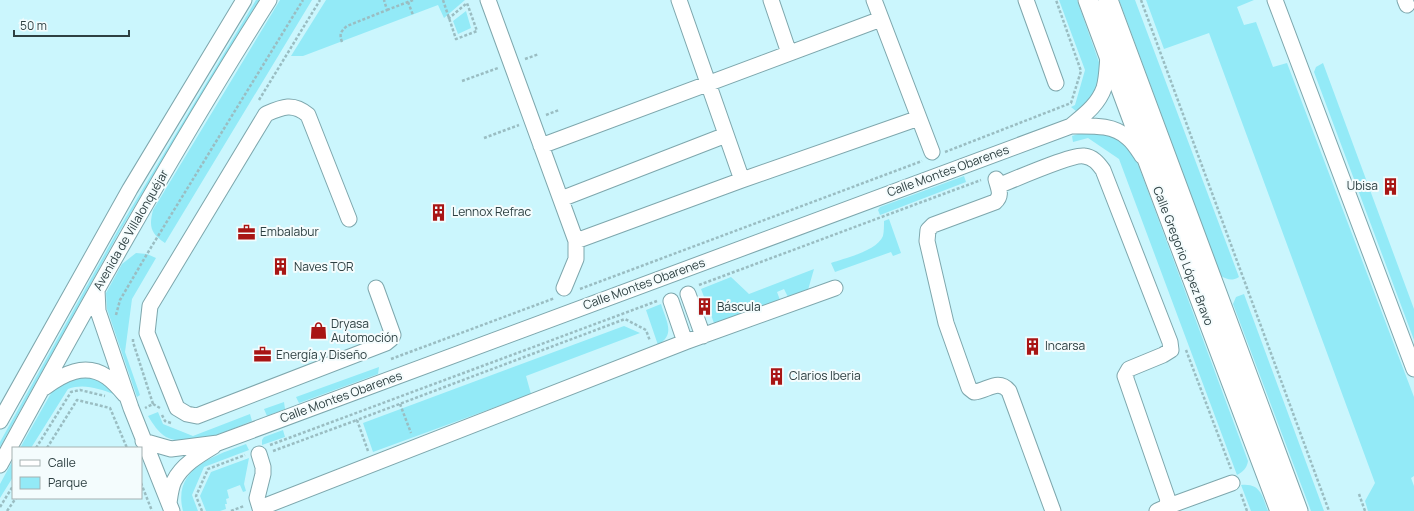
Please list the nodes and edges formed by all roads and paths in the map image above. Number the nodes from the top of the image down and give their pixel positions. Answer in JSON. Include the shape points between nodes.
{"nodes":[{"id":1,"x":244,"y":0,"type":"edge"},
{"id":2,"x":269,"y":0,"type":"edge"},
{"id":3,"x":384,"y":0,"type":"edge"},
{"id":4,"x":413,"y":0,"type":"edge"},
{"id":5,"x":443,"y":0,"type":"edge"},
{"id":6,"x":488,"y":0,"type":"edge"},
{"id":7,"x":679,"y":0,"type":"edge"},
{"id":8,"x":771,"y":0,"type":"edge"},
{"id":9,"x":874,"y":0,"type":"edge"},
{"id":10,"x":1026,"y":0,"type":"edge"},
{"id":11,"x":1056,"y":0,"type":"edge"},
{"id":12,"x":1088,"y":0,"type":"edge"},
{"id":13,"x":1108,"y":0,"type":"edge"},
{"id":14,"x":1141,"y":0,"type":"edge"},
{"id":15,"x":1275,"y":0,"type":"edge"},
{"id":16,"x":408,"y":2,"type":"junction"},
{"id":17,"x":387,"y":10,"type":"junction"},
{"id":18,"x":413,"y":15,"type":"dead end"},
{"id":19,"x":881,"y":18,"type":"junction"},
{"id":20,"x":448,"y":19,"type":"junction"},
{"id":21,"x":342,"y":42,"type":"dead end"},
{"id":22,"x":789,"y":53,"type":"junction"},
{"id":23,"x":1108,"y":56,"type":"junction"},
{"id":24,"x":1056,"y":83,"type":"dead end"},
{"id":25,"x":708,"y":84,"type":"junction"},
{"id":26,"x":919,"y":118,"type":"junction"},
{"id":27,"x":1071,"y":126,"type":"junction"},
{"id":28,"x":726,"y":135,"type":"junction"},
{"id":29,"x":541,"y":146,"type":"junction"},
{"id":30,"x":933,"y":155,"type":"junction"},
{"id":31,"x":1149,"y":164,"type":"junction"},
{"id":32,"x":742,"y":180,"type":"junction"},
{"id":33,"x":994,"y":181,"type":"junction"},
{"id":34,"x":561,"y":199,"type":"junction"},
{"id":35,"x":349,"y":220,"type":"dead end"},
{"id":36,"x":576,"y":241,"type":"junction"},
{"id":37,"x":376,"y":288,"type":"dead end"},
{"id":38,"x":835,"y":288,"type":"dead end"},
{"id":39,"x":97,"y":290,"type":"junction"},
{"id":40,"x":691,"y":290,"type":"joint"},
{"id":41,"x":567,"y":291,"type":"junction"},
{"id":42,"x":667,"y":300,"type":"joint"},
{"id":43,"x":703,"y":336,"type":"junction"},
{"id":44,"x":685,"y":342,"type":"junction"},
{"id":45,"x":1186,"y":348,"type":"dead end"},
{"id":46,"x":383,"y":354,"type":"junction"},
{"id":47,"x":655,"y":354,"type":"junction"},
{"id":48,"x":1414,"y":369,"type":"edge"},
{"id":49,"x":40,"y":391,"type":"junction"},
{"id":50,"x":128,"y":397,"type":"junction"},
{"id":51,"x":400,"y":404,"type":"junction"},
{"id":52,"x":356,"y":420,"type":"junction"},
{"id":53,"x":0,"y":421,"type":"edge"},
{"id":54,"x":415,"y":434,"type":"dead end"},
{"id":55,"x":144,"y":441,"type":"junction"},
{"id":56,"x":218,"y":443,"type":"junction"},
{"id":57,"x":48,"y":447,"type":"edge"},
{"id":58,"x":127,"y":447,"type":"edge"},
{"id":59,"x":258,"y":453,"type":"junction"},
{"id":60,"x":372,"y":464,"type":"junction"},
{"id":61,"x":0,"y":465,"type":"edge"},
{"id":62,"x":1235,"y":482,"type":"junction"},
{"id":63,"x":142,"y":486,"type":"edge"},
{"id":64,"x":12,"y":488,"type":"edge"},
{"id":65,"x":1359,"y":494,"type":"dead end"},
{"id":66,"x":15,"y":499,"type":"edge"},
{"id":67,"x":245,"y":506,"type":"dead end"},
{"id":68,"x":0,"y":507,"type":"edge"},
{"id":69,"x":170,"y":507,"type":"edge"},
{"id":70,"x":1161,"y":509,"type":"edge"},
{"id":71,"x":260,"y":510,"type":"edge"},
{"id":72,"x":7,"y":511,"type":"edge"},
{"id":73,"x":152,"y":511,"type":"edge"},
{"id":74,"x":202,"y":511,"type":"edge"},
{"id":75,"x":231,"y":511,"type":"edge"},
{"id":76,"x":1053,"y":511,"type":"edge"},
{"id":77,"x":1247,"y":511,"type":"edge"},
{"id":78,"x":1280,"y":511,"type":"edge"},
{"id":79,"x":1298,"y":511,"type":"edge"},
{"id":80,"x":1330,"y":511,"type":"edge"},
{"id":81,"x":1365,"y":511,"type":"edge"}],
"edges":[{"from":1,"to":53,"type":"street","name":"Avenida de Villalonquéjar","via":[[126,196]]},
{"from":2,"to":39,"type":"street","name":"Avenida de Villalonquéjar","via":[[208,98]]},
{"from":3,"to":17,"type":"path"},
{"from":4,"to":16,"type":"path"},
{"from":5,"to":20,"type":"path"},
{"from":6,"to":29,"type":"street"},
{"from":7,"to":25,"type":"street"},
{"from":8,"to":22,"type":"street"},
{"from":9,"to":19,"type":"street"},
{"from":10,"to":24,"type":"street"},
{"from":11,"to":30,"type":"path","via":[[1081,71],[1071,103]]},
{"from":12,"to":23,"type":"main road","name":"Calle Gregorio López Bravo"},
{"from":13,"to":79,"type":"main road","name":"Calle Gregorio López Bravo"},
{"from":14,"to":80,"type":"path"},
{"from":15,"to":48,"type":"street"},
{"from":16,"to":17,"type":"path"},
{"from":16,"to":18,"type":"path"},
{"from":17,"to":21,"type":"path","via":[[347,26],[340,36]]},
{"from":19,"to":22,"type":"street"},
{"from":19,"to":26,"type":"street"},
{"from":20,"to":20,"type":"path","via":[[456,39],[476,31],[467,4]]},
{"from":22,"to":25,"type":"street"},
{"from":23,"to":27,"type":"street","name":"Calle Montes Obarenes","via":[[1100,98]]},
{"from":23,"to":31,"type":"main road","name":"Calle Gregorio López Bravo"},
{"from":25,"to":28,"type":"street"},
{"from":25,"to":29,"type":"street"},
{"from":26,"to":30,"type":"street"},
{"from":26,"to":32,"type":"street"},
{"from":27,"to":31,"type":"street","name":"Calle Montes Obarenes","via":[[1098,126],[1118,130],[1129,138]]},
{"from":27,"to":56,"type":"street","name":"Calle Montes Obarenes"},
{"from":28,"to":32,"type":"street"},
{"from":28,"to":34,"type":"street"},
{"from":29,"to":34,"type":"street"},
{"from":30,"to":41,"type":"path","via":[[788,212]]},
{"from":31,"to":78,"type":"main road","name":"Calle Gregorio López Bravo"},
{"from":32,"to":36,"type":"street"},
{"from":33,"to":40,"type":"path"},
{"from":33,"to":70,"type":"street","via":[[1082,156],[1092,158],[1103,170],[1170,342],[1171,350],[1129,369],[1125,376],[1168,500]]},
{"from":33,"to":76,"type":"street","via":[[1000,193],[995,202],[934,225],[928,230],[927,241],[946,323],[969,388],[978,392],[1000,384],[1008,390]]},
{"from":34,"to":36,"type":"street"},
{"from":35,"to":46,"type":"street","via":[[308,114],[292,106],[278,108],[266,114],[174,258],[150,306],[147,333],[177,408],[186,414],[196,416]]},
{"from":36,"to":41,"type":"street","via":[[576,259]]},
{"from":37,"to":46,"type":"street","via":[[393,334]]},
{"from":38,"to":43,"type":"street"},
{"from":39,"to":49,"type":"street","name":"Avenida de Villalonquéjar"},
{"from":39,"to":50,"type":"street","via":[[98,311]]},
{"from":40,"to":43,"type":"street"},
{"from":41,"to":46,"type":"path"},
{"from":42,"to":44,"type":"street"},
{"from":42,"to":59,"type":"path"},
{"from":43,"to":44,"type":"street"},
{"from":44,"to":47,"type":"street"},
{"from":45,"to":62,"type":"path"},
{"from":47,"to":51,"type":"path","via":[[646,330],[625,319]]},
{"from":47,"to":60,"type":"street"},
{"from":49,"to":50,"type":"street","via":[[59,377],[86,371],[109,378]]},
{"from":49,"to":61,"type":"street","name":"Avenida de Villalonquéjar"},
{"from":50,"to":55,"type":"street"},
{"from":51,"to":52,"type":"path"},
{"from":51,"to":54,"type":"path","via":[[411,435]]},
{"from":52,"to":59,"type":"path"},
{"from":52,"to":60,"type":"path"},
{"from":55,"to":56,"type":"street","name":"Calle Montes Obarenes","via":[[171,449]]},
{"from":55,"to":69,"type":"street"},
{"from":56,"to":69,"type":"street","name":"Calle Montes Obarenes","via":[[198,456],[173,482]]},
{"from":57,"to":58,"type":"path","via":[[77,400],[110,408]]},
{"from":59,"to":71,"type":"street","via":[[263,467],[257,498]]},
{"from":59,"to":74,"type":"path","via":[[208,469],[196,496]]},
{"from":60,"to":71,"type":"street"},
{"from":62,"to":70,"type":"street"},
{"from":62,"to":77,"type":"path"},
{"from":63,"to":73,"type":"path"},
{"from":64,"to":68,"type":"path"},
{"from":65,"to":81,"type":"path"},
{"from":66,"to":72,"type":"path"},
{"from":67,"to":75,"type":"path"}]}
